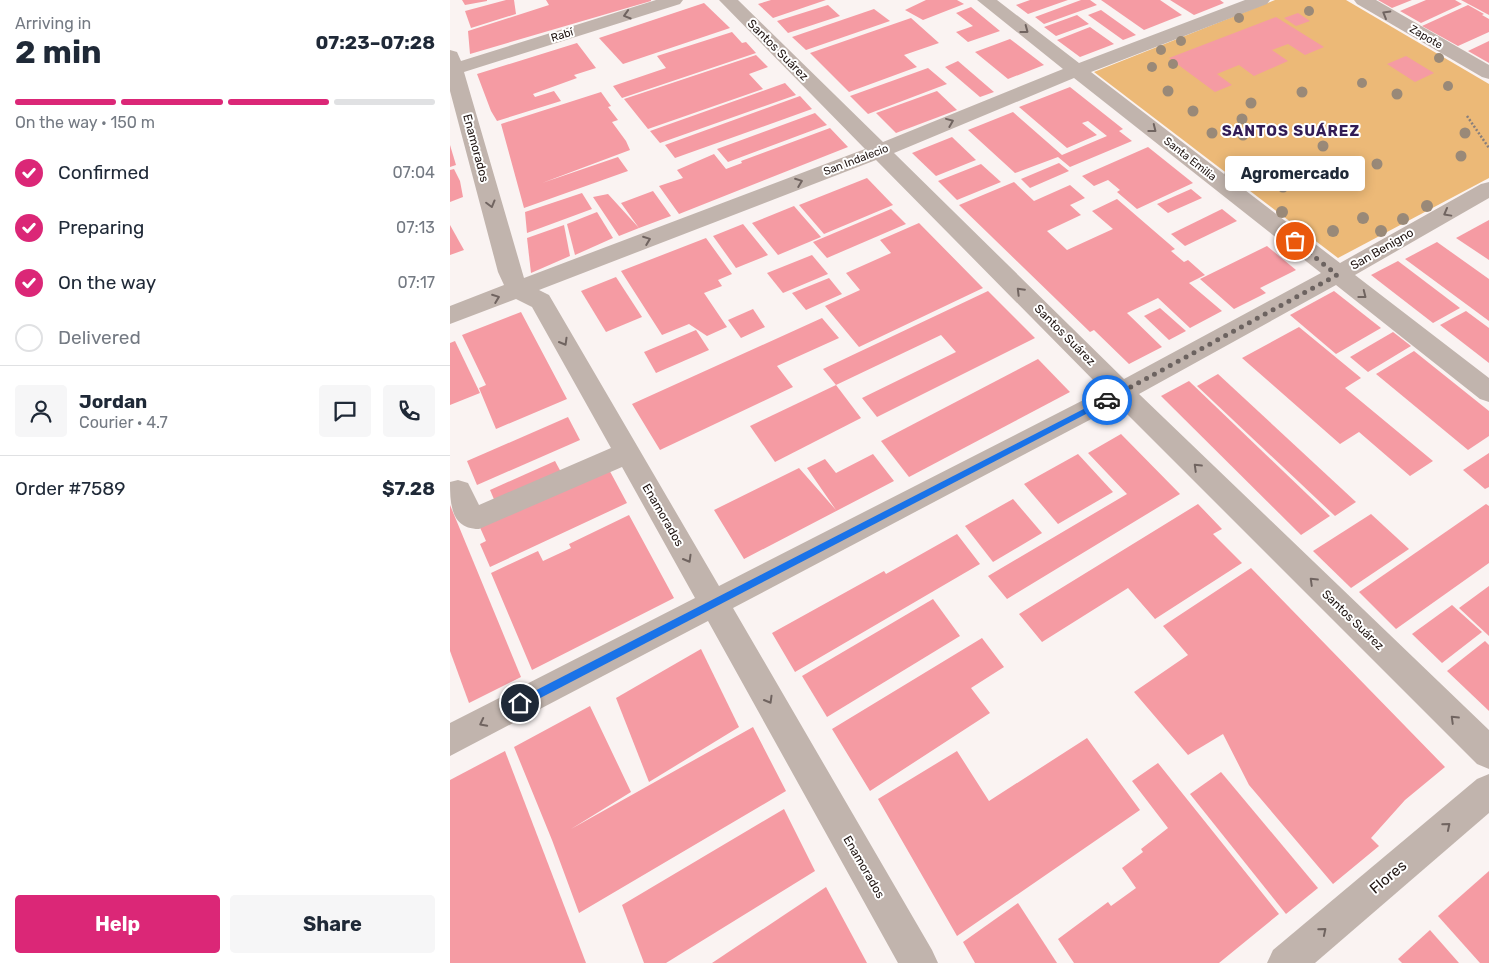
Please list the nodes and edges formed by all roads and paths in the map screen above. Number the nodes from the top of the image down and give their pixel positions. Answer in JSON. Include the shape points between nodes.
{"nodes":[{"id":1,"x":674,"y":0,"type":"edge"},
{"id":2,"x":728,"y":0,"type":"edge"},
{"id":3,"x":986,"y":0,"type":"edge"},
{"id":4,"x":1261,"y":0,"type":"edge"},
{"id":5,"x":1363,"y":0,"type":"edge"},
{"id":6,"x":451,"y":65,"type":"edge"},
{"id":7,"x":1078,"y":70,"type":"junction"},
{"id":8,"x":1489,"y":73,"type":"edge"},
{"id":9,"x":1467,"y":116,"type":"dead end"},
{"id":10,"x":1489,"y":148,"type":"edge"},
{"id":11,"x":880,"y":151,"type":"junction"},
{"id":12,"x":1489,"y":189,"type":"edge"},
{"id":13,"x":1337,"y":275,"type":"junction"},
{"id":14,"x":517,"y":290,"type":"junction"},
{"id":15,"x":450,"y":315,"type":"edge"},
{"id":16,"x":1121,"y":392,"type":"junction"},
{"id":17,"x":1489,"y":392,"type":"edge"},
{"id":18,"x":627,"y":453,"type":"junction"},
{"id":19,"x":458,"y":491,"type":"dead end"},
{"id":20,"x":713,"y":603,"type":"junction"},
{"id":21,"x":450,"y":740,"type":"edge"},
{"id":22,"x":1489,"y":753,"type":"edge"},
{"id":23,"x":1489,"y":791,"type":"edge"},
{"id":24,"x":919,"y":963,"type":"edge"},
{"id":25,"x":1286,"y":963,"type":"edge"}],
"edges":[{"from":1,"to":6,"type":"street","name":"Rabí","one_way":true},
{"from":2,"to":11,"type":"street","name":"Santos Suárez"},
{"from":3,"to":7,"type":"street","name":"Santa Emilia","one_way":true},
{"from":4,"to":7,"type":"street","name":"San Indalecio"},
{"from":8,"to":5,"type":"street","name":"Zapote","one_way":true},
{"from":6,"to":14,"type":"street","name":"Enamorados","one_way":true},
{"from":11,"to":7,"type":"street","name":"San Indalecio","one_way":true},
{"from":7,"to":13,"type":"street","name":"Santa Emilia","one_way":true},
{"from":9,"to":10,"type":"path"},
{"from":14,"to":11,"type":"street","name":"San Indalecio","one_way":true},
{"from":16,"to":11,"type":"street","name":"Santos Suárez","one_way":true},
{"from":12,"to":13,"type":"street","name":"San Benigno","one_way":true},
{"from":13,"to":16,"type":"street","name":"San Benigno"},
{"from":13,"to":17,"type":"street","name":"Santa Emilia","one_way":true},
{"from":15,"to":14,"type":"street","name":"San Indalecio","one_way":true},
{"from":14,"to":18,"type":"street","name":"Enamorados","one_way":true,"via":[[541,301]]},
{"from":16,"to":20,"type":"street","name":"San Benigno"},
{"from":22,"to":16,"type":"street","name":"Santos Suárez","one_way":true},
{"from":18,"to":19,"type":"street","via":[[479,517],[469,514]]},
{"from":18,"to":20,"type":"street","name":"Enamorados","one_way":true},
{"from":20,"to":21,"type":"street","name":"San Benigno","one_way":true},
{"from":20,"to":24,"type":"street","name":"Enamorados","one_way":true},
{"from":25,"to":23,"type":"street","name":"Flores","one_way":true}]}
